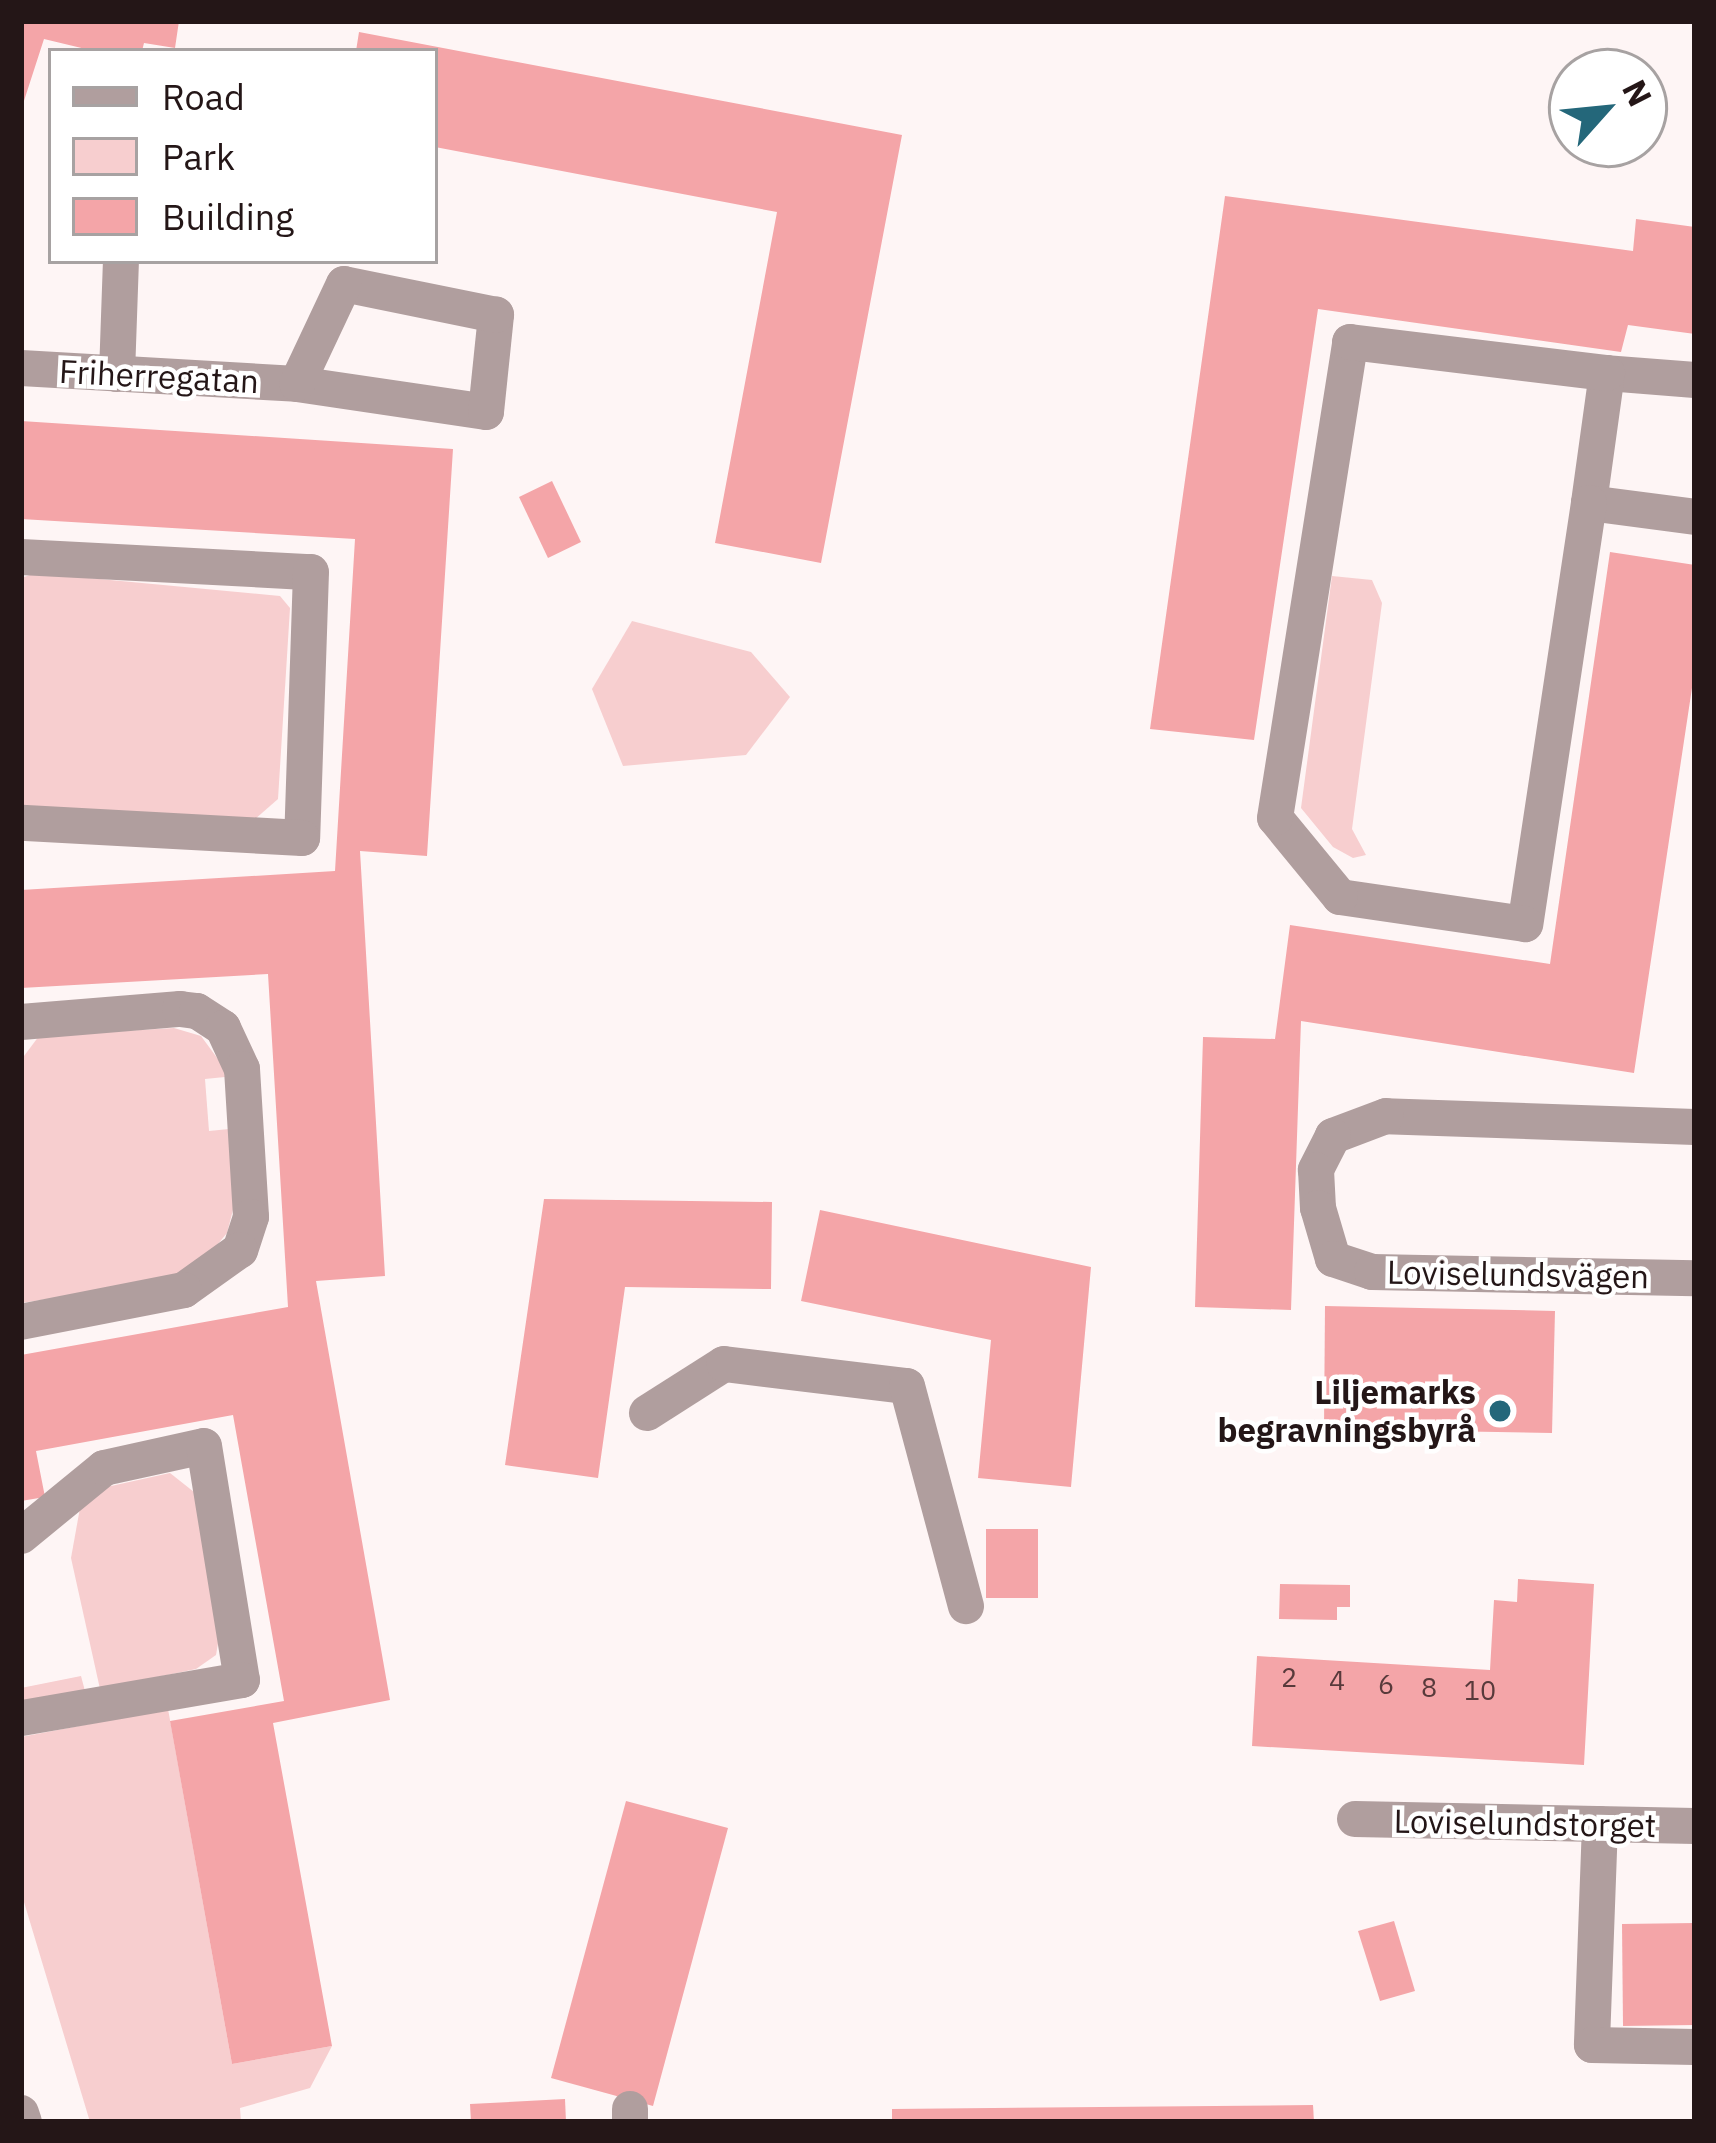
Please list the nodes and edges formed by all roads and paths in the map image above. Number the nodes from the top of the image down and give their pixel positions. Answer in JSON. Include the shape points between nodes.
{"nodes":[{"id":1,"x":121,"y":264,"type":"edge"},
{"id":2,"x":21,"y":368,"type":"edge"},
{"id":3,"x":1607,"y":373,"type":"junction"},
{"id":4,"x":117,"y":374,"type":"junction"},
{"id":5,"x":1695,"y":380,"type":"edge"},
{"id":6,"x":297,"y":384,"type":"junction"},
{"id":7,"x":1589,"y":503,"type":"junction"},
{"id":8,"x":1695,"y":517,"type":"edge"},
{"id":9,"x":21,"y":557,"type":"edge"},
{"id":10,"x":21,"y":824,"type":"edge"},
{"id":11,"x":21,"y":1022,"type":"edge"},
{"id":12,"x":1695,"y":1126,"type":"edge"},
{"id":13,"x":1695,"y":1278,"type":"edge"},
{"id":14,"x":21,"y":1322,"type":"edge"},
{"id":15,"x":647,"y":1414,"type":"dead end"},
{"id":16,"x":21,"y":1537,"type":"edge"},
{"id":17,"x":966,"y":1606,"type":"dead end"},
{"id":18,"x":21,"y":1718,"type":"edge"},
{"id":19,"x":1355,"y":1819,"type":"dead end"},
{"id":20,"x":1600,"y":1824,"type":"junction"},
{"id":21,"x":1695,"y":1826,"type":"edge"},
{"id":22,"x":1695,"y":2048,"type":"edge"}],
"edges":[{"from":1,"to":4,"type":"street"},
{"from":2,"to":4,"type":"street","name":"Friherregatan"},
{"from":3,"to":5,"type":"street"},
{"from":3,"to":7,"type":"street"},
{"from":3,"to":7,"type":"street","via":[[1350,342],[1275,818],[1340,897],[1525,924]]},
{"from":4,"to":6,"type":"street","name":"Friherregatan"},
{"from":6,"to":6,"type":"street","name":"Friherregatan","via":[[486,412],[496,315],[344,284]]},
{"from":7,"to":8,"type":"street"},
{"from":9,"to":10,"type":"street","via":[[311,572],[302,838]]},
{"from":11,"to":14,"type":"street","via":[[179,1009],[223,1028],[242,1070],[251,1216],[240,1250],[184,1290]]},
{"from":12,"to":13,"type":"street","name":"Loviselundsvägen","via":[[1387,1116],[1334,1136],[1316,1170],[1334,1259],[1372,1272]]},
{"from":15,"to":17,"type":"street","via":[[724,1364],[908,1386]]},
{"from":16,"to":18,"type":"street","via":[[104,1468],[204,1446],[242,1680]]},
{"from":19,"to":20,"type":"street","name":"Loviselundstorget"},
{"from":20,"to":21,"type":"street","name":"Loviselundstorget"},
{"from":20,"to":22,"type":"street","via":[[1592,2045]]}]}
